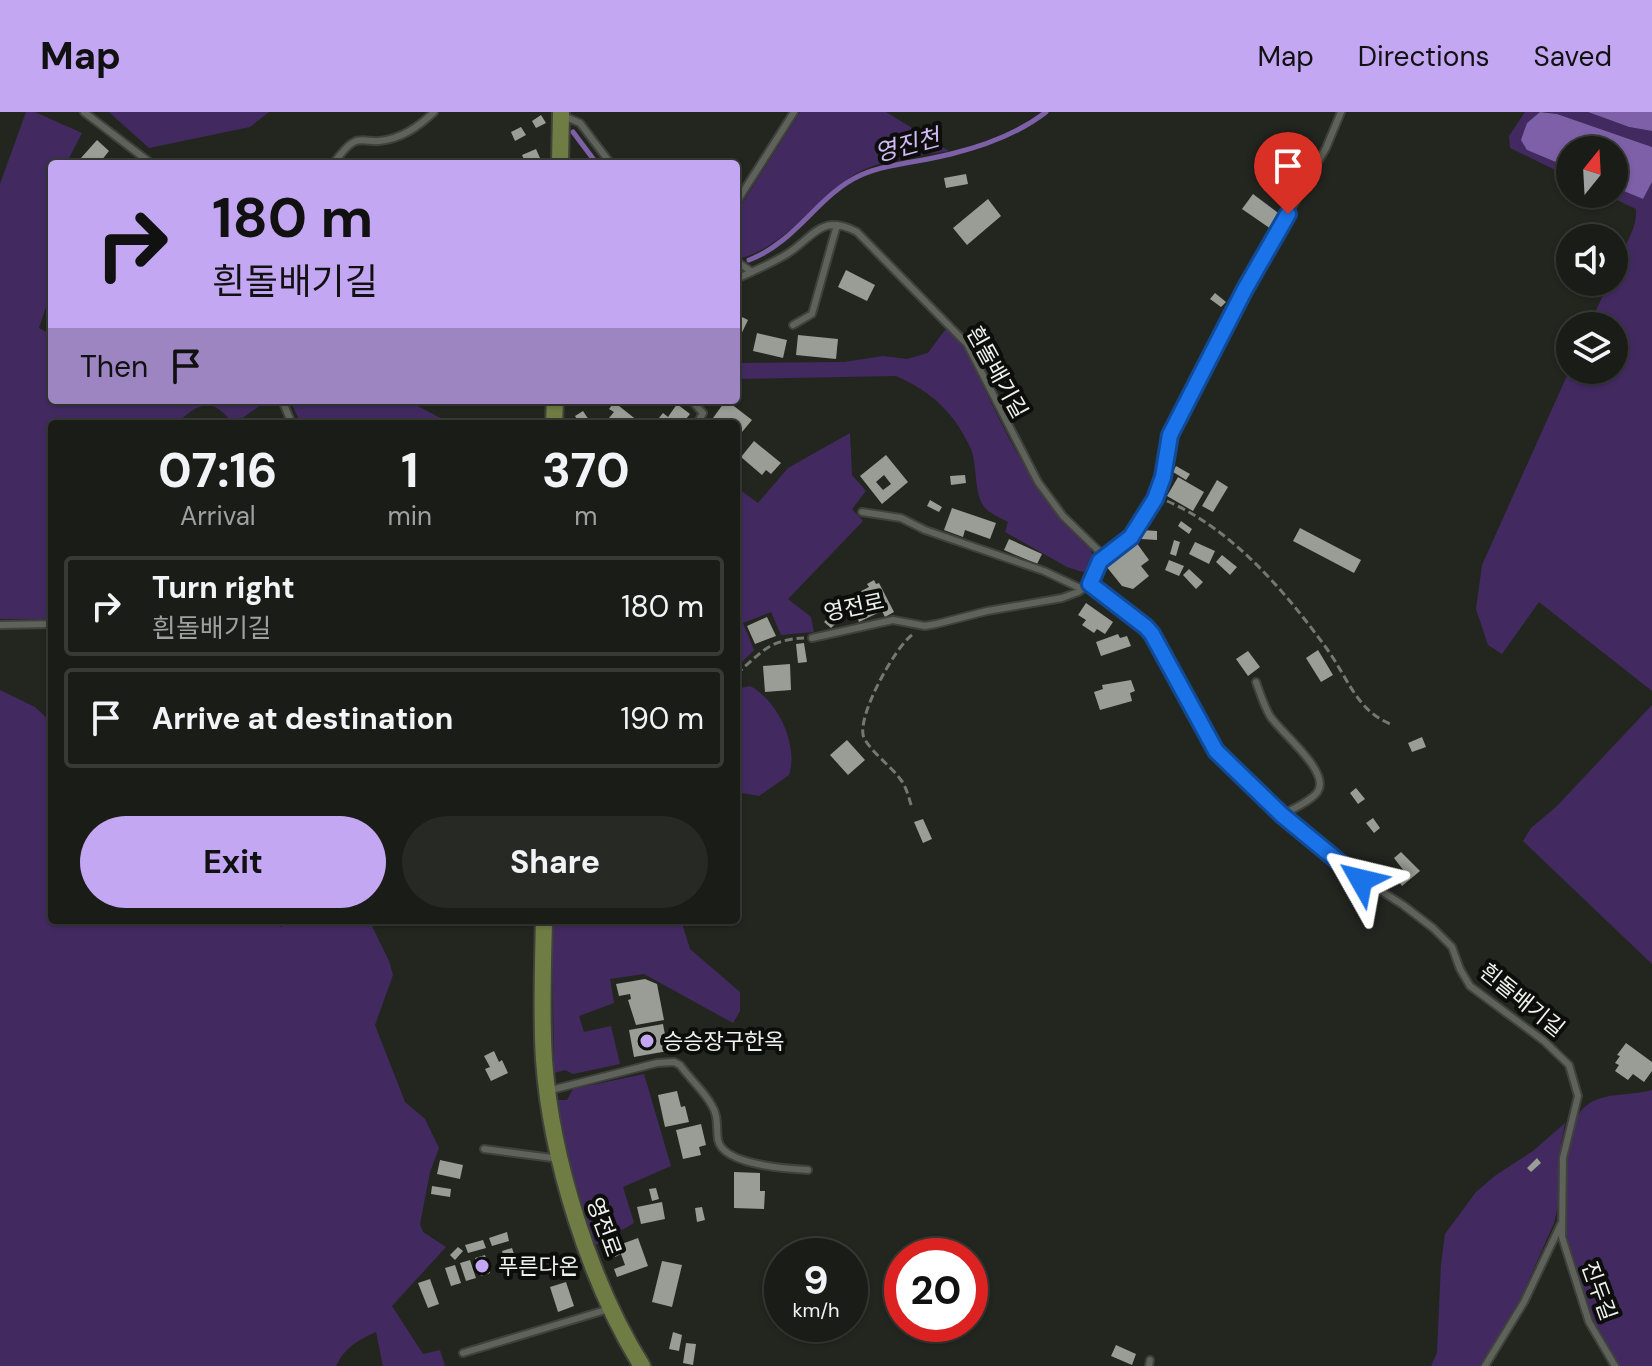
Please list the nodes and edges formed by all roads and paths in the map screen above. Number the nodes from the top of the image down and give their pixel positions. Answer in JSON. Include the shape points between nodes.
{"nodes":[{"id":1,"x":84,"y":112,"type":"edge"},
{"id":2,"x":434,"y":112,"type":"edge"},
{"id":3,"x":794,"y":112,"type":"edge"},
{"id":4,"x":1341,"y":112,"type":"edge"},
{"id":5,"x":561,"y":113,"type":"edge"},
{"id":6,"x":147,"y":160,"type":"edge"},
{"id":7,"x":336,"y":160,"type":"edge"},
{"id":8,"x":560,"y":160,"type":"edge"},
{"id":9,"x":608,"y":160,"type":"edge"},
{"id":10,"x":740,"y":197,"type":"edge"},
{"id":11,"x":837,"y":225,"type":"junction"},
{"id":12,"x":740,"y":264,"type":"edge"},
{"id":13,"x":752,"y":272,"type":"junction"},
{"id":14,"x":740,"y":277,"type":"edge"},
{"id":15,"x":793,"y":325,"type":"dead end"},
{"id":16,"x":695,"y":404,"type":"edge"},
{"id":17,"x":699,"y":420,"type":"edge"},
{"id":18,"x":1155,"y":499,"type":"junction"},
{"id":19,"x":862,"y":512,"type":"dead end"},
{"id":20,"x":1103,"y":559,"type":"junction"},
{"id":21,"x":1090,"y":584,"type":"junction"},
{"id":22,"x":1082,"y":589,"type":"junction"},
{"id":23,"x":48,"y":624,"type":"edge"},
{"id":24,"x":0,"y":625,"type":"edge"},
{"id":25,"x":925,"y":626,"type":"junction"},
{"id":26,"x":812,"y":638,"type":"joint"},
{"id":27,"x":740,"y":670,"type":"edge"},
{"id":28,"x":1256,"y":682,"type":"dead end"},
{"id":29,"x":1393,"y":725,"type":"dead end"},
{"id":30,"x":912,"y":808,"type":"dead end"},
{"id":31,"x":1282,"y":815,"type":"junction"},
{"id":32,"x":544,"y":924,"type":"edge"},
{"id":33,"x":547,"y":1090,"type":"junction"},
{"id":34,"x":484,"y":1149,"type":"dead end"},
{"id":35,"x":560,"y":1160,"type":"junction"},
{"id":36,"x":808,"y":1170,"type":"dead end"},
{"id":37,"x":1561,"y":1224,"type":"junction"},
{"id":38,"x":612,"y":1308,"type":"junction"},
{"id":39,"x":463,"y":1353,"type":"dead end"},
{"id":40,"x":642,"y":1366,"type":"edge"},
{"id":41,"x":1485,"y":1366,"type":"edge"},
{"id":42,"x":1615,"y":1366,"type":"edge"}],
"edges":[{"from":1,"to":6,"type":"lane"},
{"from":2,"to":7,"type":"lane","via":[[397,138],[357,140]]},
{"from":3,"to":10,"type":"lane"},
{"from":4,"to":18,"type":"lane","via":[[1170,435]]},
{"from":5,"to":8,"type":"street"},
{"from":5,"to":9,"type":"lane","via":[[580,123]]},
{"from":11,"to":13,"type":"lane","via":[[816,230],[790,253]]},
{"from":11,"to":15,"type":"lane","via":[[812,314]]},
{"from":11,"to":20,"type":"lane","name":"흰돌배기길","via":[[868,242],[967,344],[1038,482]]},
{"from":12,"to":13,"type":"lane"},
{"from":13,"to":14,"type":"lane"},
{"from":16,"to":17,"type":"lane","via":[[703,413]]},
{"from":18,"to":20,"type":"lane","via":[[1131,537]]},
{"from":18,"to":29,"type":"path","via":[[1207,522],[1252,561],[1328,650],[1369,713]]},
{"from":19,"to":22,"type":"lane","via":[[901,518]]},
{"from":20,"to":21,"type":"lane"},
{"from":21,"to":22,"type":"lane"},
{"from":21,"to":31,"type":"lane","name":"흰돌배기길","via":[[1146,627],[1216,751]]},
{"from":22,"to":25,"type":"lane","name":"영전로","via":[[1062,598]]},
{"from":23,"to":24,"type":"lane"},
{"from":25,"to":26,"type":"lane","name":"영전로","via":[[893,620]]},
{"from":25,"to":30,"type":"path","via":[[894,654],[861,725],[863,736],[902,781]]},
{"from":26,"to":27,"type":"path","name":"영전로","via":[[776,642]]},
{"from":28,"to":31,"type":"lane","via":[[1268,713],[1310,761],[1321,782],[1316,793]]},
{"from":31,"to":37,"type":"lane","name":"흰돌배기길","via":[[1342,866],[1433,928],[1452,947],[1470,986],[1569,1065],[1578,1096],[1563,1158]]},
{"from":32,"to":33,"type":"street","name":"영전로"},
{"from":33,"to":35,"type":"street","name":"영전로"},
{"from":33,"to":36,"type":"lane","via":[[674,1062],[712,1105],[718,1141],[730,1156]]},
{"from":34,"to":35,"type":"lane"},
{"from":35,"to":38,"type":"street","name":"영전로"},
{"from":37,"to":41,"type":"lane","name":"흰돌배기길"},
{"from":37,"to":42,"type":"lane","name":"진두길","via":[[1581,1299]]},
{"from":38,"to":39,"type":"lane"},
{"from":38,"to":40,"type":"street","name":"영전로"}]}
